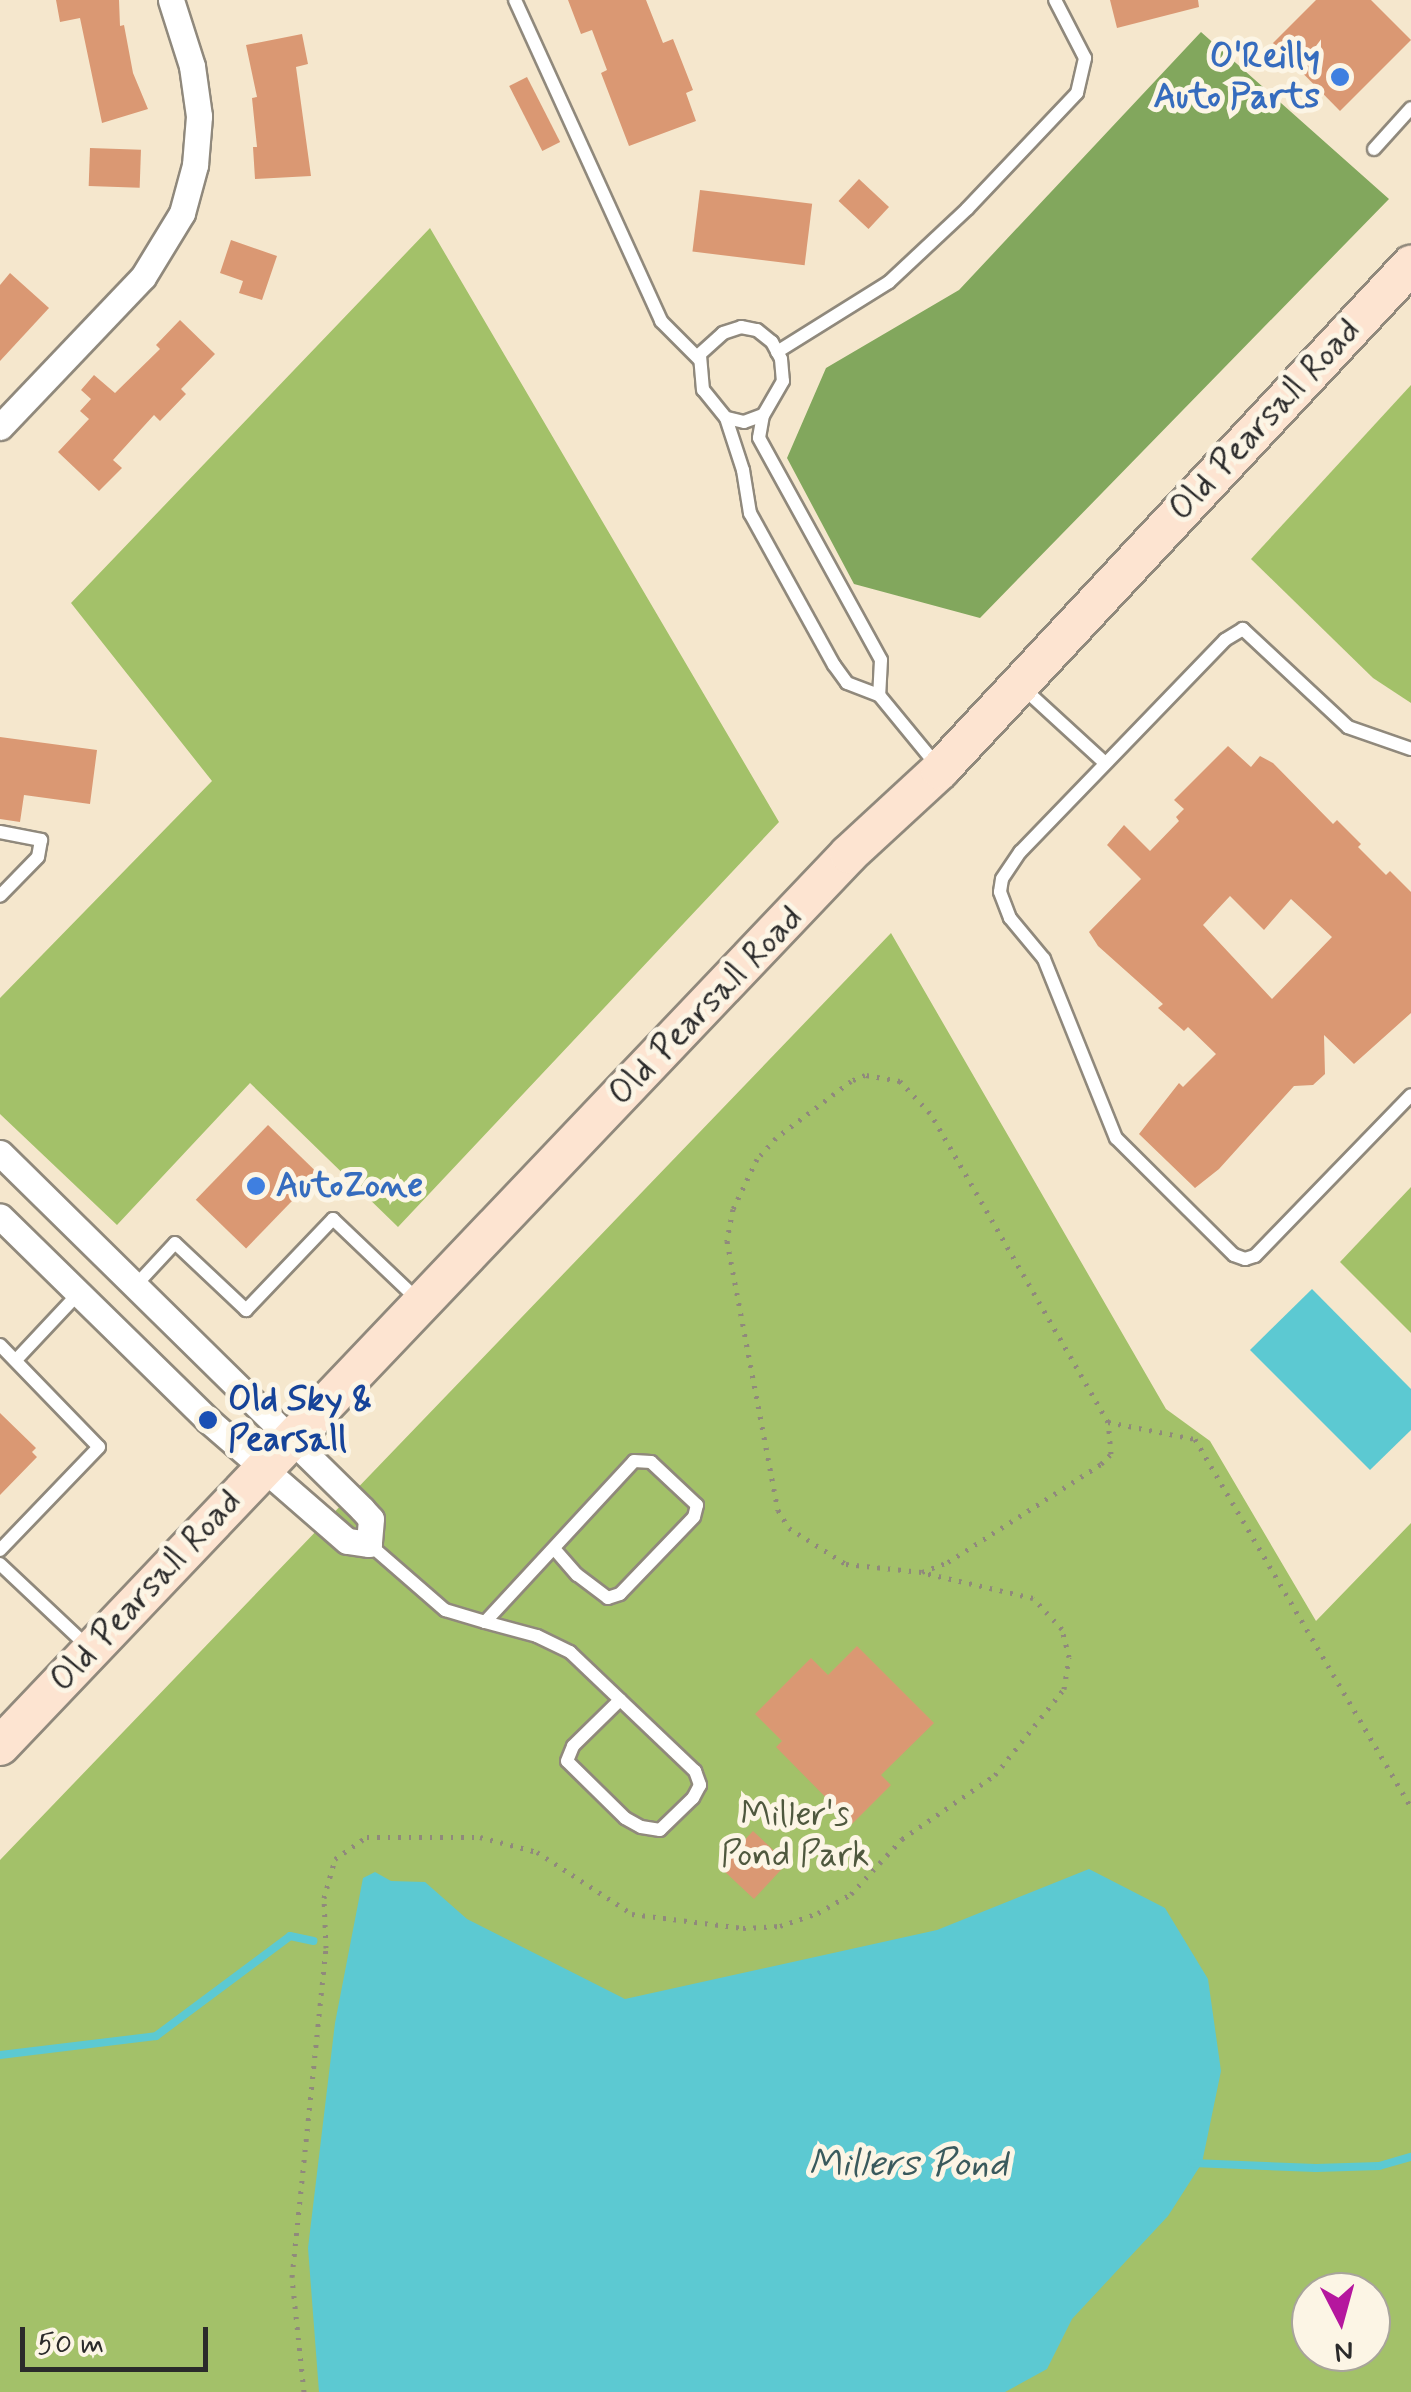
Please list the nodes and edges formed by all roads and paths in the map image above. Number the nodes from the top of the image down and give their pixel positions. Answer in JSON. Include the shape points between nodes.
{"nodes":[{"id":1,"x":171,"y":0,"type":"edge"},
{"id":2,"x":516,"y":0,"type":"edge"},
{"id":3,"x":1055,"y":0,"type":"edge"},
{"id":4,"x":1411,"y":108,"type":"edge"},
{"id":5,"x":1374,"y":149,"type":"dead end"},
{"id":6,"x":1411,"y":265,"type":"edge"},
{"id":7,"x":777,"y":352,"type":"junction"},
{"id":8,"x":700,"y":360,"type":"junction"},
{"id":9,"x":762,"y":416,"type":"junction"},
{"id":10,"x":726,"y":418,"type":"junction"},
{"id":11,"x":0,"y":427,"type":"edge"},
{"id":12,"x":1020,"y":684,"type":"junction"},
{"id":13,"x":878,"y":695,"type":"junction"},
{"id":14,"x":1411,"y":749,"type":"edge"},
{"id":15,"x":1105,"y":763,"type":"junction"},
{"id":16,"x":940,"y":770,"type":"junction"},
{"id":17,"x":0,"y":832,"type":"edge"},
{"id":18,"x":0,"y":896,"type":"edge"},
{"id":19,"x":1411,"y":1095,"type":"edge"},
{"id":20,"x":0,"y":1153,"type":"edge"},
{"id":21,"x":0,"y":1216,"type":"edge"},
{"id":22,"x":136,"y":1285,"type":"junction"},
{"id":23,"x":80,"y":1293,"type":"junction"},
{"id":24,"x":420,"y":1303,"type":"junction"},
{"id":25,"x":0,"y":1346,"type":"edge"},
{"id":26,"x":16,"y":1360,"type":"junction"},
{"id":27,"x":1108,"y":1422,"type":"junction"},
{"id":28,"x":292,"y":1437,"type":"junction"},
{"id":29,"x":264,"y":1466,"type":"junction"},
{"id":30,"x":369,"y":1544,"type":"junction"},
{"id":31,"x":0,"y":1550,"type":"edge"},
{"id":32,"x":556,"y":1551,"type":"junction"},
{"id":33,"x":0,"y":1564,"type":"edge"},
{"id":34,"x":922,"y":1572,"type":"junction"},
{"id":35,"x":485,"y":1622,"type":"junction"},
{"id":36,"x":91,"y":1650,"type":"junction"},
{"id":37,"x":620,"y":1700,"type":"junction"},
{"id":38,"x":0,"y":1746,"type":"edge"},
{"id":39,"x":1411,"y":1808,"type":"edge"},
{"id":40,"x":304,"y":2392,"type":"edge"}],
"edges":[{"from":1,"to":11,"type":"street","via":[[199,116],[196,165],[182,214],[143,277]]},
{"from":2,"to":8,"type":"lane","via":[[661,322]]},
{"from":3,"to":7,"type":"lane","via":[[1085,58],[1078,93],[889,282]]},
{"from":4,"to":5,"type":"lane"},
{"from":6,"to":12,"type":"main road","name":"Old Pearsall Road"},
{"from":7,"to":8,"type":"lane","via":[[756,330],[741,327],[714,340]]},
{"from":7,"to":9,"type":"lane","via":[[783,381]]},
{"from":8,"to":10,"type":"lane","via":[[703,390]]},
{"from":9,"to":10,"type":"lane"},
{"from":9,"to":13,"type":"lane","via":[[760,438],[881,660]]},
{"from":10,"to":13,"type":"lane","via":[[750,513],[802,610],[847,682]]},
{"from":12,"to":15,"type":"lane"},
{"from":12,"to":16,"type":"main road","name":"Old Pearsall Road"},
{"from":13,"to":16,"type":"lane"},
{"from":14,"to":15,"type":"lane","via":[[1348,728],[1244,629],[1225,640]]},
{"from":15,"to":19,"type":"lane","via":[[1020,852],[1000,892],[1010,918],[1044,959],[1116,1138],[1144,1170],[1245,1259]]},
{"from":16,"to":24,"type":"main road","name":"Old Pearsall Road","via":[[849,854]]},
{"from":17,"to":18,"type":"lane","via":[[41,840],[38,857]]},
{"from":20,"to":22,"type":"street"},
{"from":21,"to":23,"type":"street"},
{"from":22,"to":24,"type":"lane","via":[[175,1243],[246,1310],[333,1219]]},
{"from":22,"to":28,"type":"street"},
{"from":23,"to":26,"type":"lane"},
{"from":23,"to":29,"type":"street"},
{"from":24,"to":28,"type":"main road","name":"Old Pearsall Road"},
{"from":25,"to":26,"type":"lane"},
{"from":26,"to":31,"type":"lane","via":[[99,1447]]},
{"from":27,"to":34,"type":"path","via":[[1111,1454],[1102,1464]]},
{"from":27,"to":34,"type":"path","via":[[930,1113],[900,1081],[866,1075],[851,1080],[776,1138],[745,1176],[728,1241],[778,1510],[806,1542],[846,1564]]},
{"from":27,"to":39,"type":"path","via":[[1195,1439]]},
{"from":28,"to":29,"type":"main road","name":"Old Pearsall Road"},
{"from":28,"to":30,"type":"street","via":[[371,1518]]},
{"from":29,"to":30,"type":"street","via":[[346,1541]]},
{"from":29,"to":36,"type":"main road","name":"Old Pearsall Road"},
{"from":30,"to":35,"type":"lane","via":[[445,1610]]},
{"from":32,"to":32,"type":"lane","via":[[634,1462],[651,1462],[697,1505],[694,1517],[620,1594],[608,1598]]},
{"from":32,"to":35,"type":"lane"},
{"from":33,"to":36,"type":"lane"},
{"from":34,"to":40,"type":"path","via":[[1033,1598],[1062,1629],[1069,1657],[1064,1688],[994,1775],[902,1839],[851,1894],[818,1913],[780,1926],[743,1928],[632,1914],[536,1852],[480,1836],[367,1837],[335,1858],[324,1898],[326,1948],[292,2276]]},
{"from":35,"to":37,"type":"lane","via":[[570,1652]]},
{"from":36,"to":38,"type":"main road","name":"Old Pearsall Road"},
{"from":37,"to":37,"type":"lane","via":[[695,1771],[700,1785],[660,1830],[625,1818],[567,1762],[573,1746]]}]}
